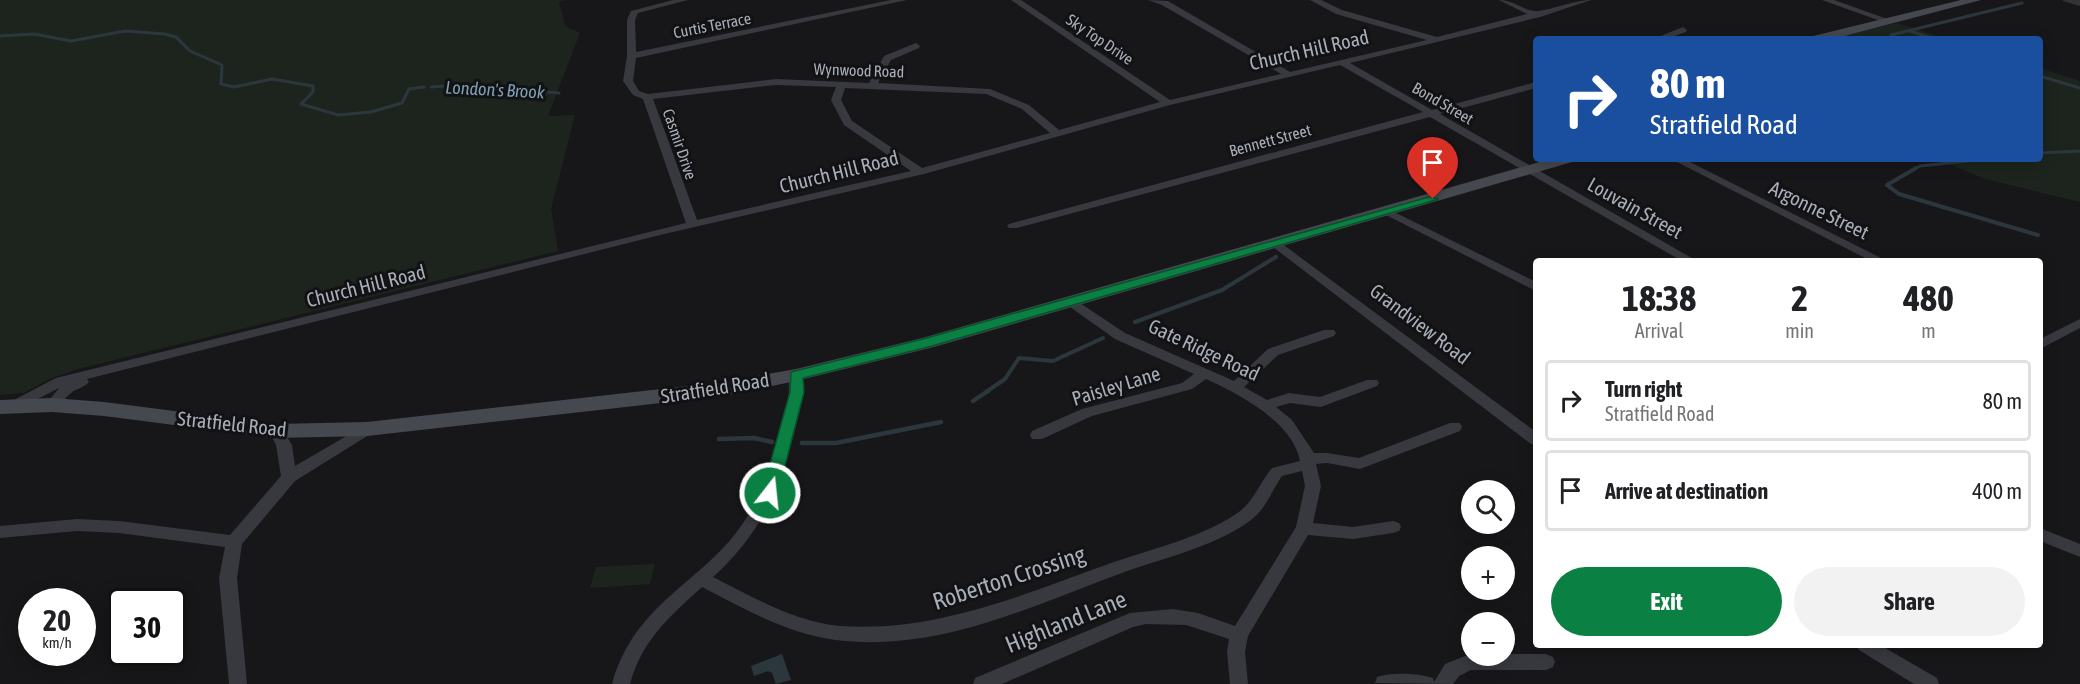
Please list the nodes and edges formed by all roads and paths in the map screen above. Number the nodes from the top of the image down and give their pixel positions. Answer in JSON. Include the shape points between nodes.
{"nodes":[{"id":1,"x":684,"y":0,"type":"edge"},
{"id":2,"x":903,"y":0,"type":"edge"},
{"id":3,"x":1016,"y":0,"type":"edge"},
{"id":4,"x":1152,"y":0,"type":"edge"},
{"id":5,"x":1314,"y":0,"type":"edge"},
{"id":6,"x":1503,"y":0,"type":"edge"},
{"id":7,"x":1587,"y":0,"type":"edge"},
{"id":8,"x":1826,"y":0,"type":"edge"},
{"id":9,"x":1975,"y":0,"type":"edge"},
{"id":10,"x":1166,"y":1,"type":"edge"},
{"id":11,"x":1537,"y":15,"type":"junction"},
{"id":12,"x":1889,"y":21,"type":"junction"},
{"id":13,"x":1683,"y":30,"type":"dead end"},
{"id":14,"x":1666,"y":36,"type":"edge"},
{"id":15,"x":1830,"y":36,"type":"edge"},
{"id":16,"x":1437,"y":40,"type":"junction"},
{"id":17,"x":916,"y":46,"type":"dead end"},
{"id":18,"x":632,"y":56,"type":"junction"},
{"id":19,"x":1341,"y":62,"type":"junction"},
{"id":20,"x":1288,"y":74,"type":"junction"},
{"id":21,"x":1533,"y":85,"type":"edge"},
{"id":22,"x":842,"y":86,"type":"junction"},
{"id":23,"x":872,"y":86,"type":"junction"},
{"id":24,"x":647,"y":97,"type":"junction"},
{"id":25,"x":1168,"y":103,"type":"junction"},
{"id":26,"x":1431,"y":113,"type":"junction"},
{"id":27,"x":1057,"y":134,"type":"junction"},
{"id":28,"x":1558,"y":162,"type":"edge"},
{"id":29,"x":1682,"y":162,"type":"edge"},
{"id":30,"x":1530,"y":171,"type":"junction"},
{"id":31,"x":920,"y":172,"type":"junction"},
{"id":32,"x":1388,"y":212,"type":"junction"},
{"id":33,"x":693,"y":226,"type":"junction"},
{"id":34,"x":1013,"y":226,"type":"dead end"},
{"id":35,"x":1277,"y":244,"type":"junction"},
{"id":36,"x":1686,"y":258,"type":"edge"},
{"id":37,"x":1875,"y":258,"type":"edge"},
{"id":38,"x":1533,"y":285,"type":"edge"},
{"id":39,"x":1071,"y":301,"type":"junction"},
{"id":40,"x":2080,"y":323,"type":"edge"},
{"id":41,"x":1329,"y":333,"type":"dead end"},
{"id":42,"x":2043,"y":343,"type":"edge"},
{"id":43,"x":98,"y":374,"type":"junction"},
{"id":44,"x":1204,"y":374,"type":"junction"},
{"id":45,"x":796,"y":375,"type":"junction"},
{"id":46,"x":1372,"y":383,"type":"dead end"},
{"id":47,"x":1237,"y":386,"type":"junction"},
{"id":48,"x":52,"y":405,"type":"junction"},
{"id":49,"x":1268,"y":405,"type":"junction"},
{"id":50,"x":8,"y":406,"type":"edge"},
{"id":51,"x":1455,"y":427,"type":"dead end"},
{"id":52,"x":367,"y":429,"type":"junction"},
{"id":53,"x":276,"y":431,"type":"junction"},
{"id":54,"x":1037,"y":435,"type":"dead end"},
{"id":55,"x":1533,"y":438,"type":"edge"},
{"id":56,"x":1309,"y":462,"type":"junction"},
{"id":57,"x":289,"y":477,"type":"junction"},
{"id":58,"x":1392,"y":527,"type":"dead end"},
{"id":59,"x":1304,"y":528,"type":"junction"},
{"id":60,"x":0,"y":532,"type":"edge"},
{"id":61,"x":2043,"y":535,"type":"edge"},
{"id":62,"x":234,"y":542,"type":"junction"},
{"id":63,"x":2080,"y":552,"type":"edge"},
{"id":64,"x":699,"y":578,"type":"junction"},
{"id":65,"x":1239,"y":635,"type":"junction"},
{"id":66,"x":1870,"y":648,"type":"edge"},
{"id":67,"x":1546,"y":662,"type":"dead end"},
{"id":68,"x":1384,"y":683,"type":"edge"},
{"id":69,"x":238,"y":684,"type":"edge"},
{"id":70,"x":621,"y":684,"type":"edge"},
{"id":71,"x":982,"y":684,"type":"edge"},
{"id":72,"x":1239,"y":684,"type":"edge"},
{"id":73,"x":1426,"y":684,"type":"edge"},
{"id":74,"x":1443,"y":684,"type":"edge"},
{"id":75,"x":1930,"y":684,"type":"edge"}],
"edges":[{"from":1,"to":18,"type":"street","name":"Casmir Drive","via":[[634,11]]},
{"from":2,"to":18,"type":"street","name":"Curtis Terrace"},
{"from":3,"to":25,"type":"street","name":"Sky Top Drive"},
{"from":4,"to":10,"type":"street"},
{"from":5,"to":16,"type":"street","via":[[1339,12]]},
{"from":6,"to":11,"type":"street"},
{"from":7,"to":11,"type":"street","name":"Church Hill Road"},
{"from":8,"to":12,"type":"street"},
{"from":9,"to":12,"type":"main road"},
{"from":10,"to":20,"type":"street"},
{"from":11,"to":16,"type":"street","name":"Church Hill Road"},
{"from":12,"to":15,"type":"main road"},
{"from":13,"to":14,"type":"street"},
{"from":16,"to":19,"type":"street","name":"Church Hill Road"},
{"from":17,"to":23,"type":"street","via":[[887,58]]},
{"from":18,"to":24,"type":"street","name":"Casmir Drive","via":[[628,81],[636,93]]},
{"from":19,"to":20,"type":"street","name":"Church Hill Road"},
{"from":19,"to":26,"type":"street","name":"Bond Street"},
{"from":20,"to":25,"type":"street","name":"Church Hill Road"},
{"from":21,"to":26,"type":"street","name":"Bennett Street"},
{"from":22,"to":23,"type":"street","name":"Wynwood Road"},
{"from":22,"to":24,"type":"street","name":"Wynwood Road","via":[[776,82]]},
{"from":22,"to":31,"type":"street","via":[[836,100],[848,123]]},
{"from":23,"to":27,"type":"street","name":"Wynwood Road","via":[[987,91],[1016,100]]},
{"from":24,"to":33,"type":"street","name":"Casmir Drive"},
{"from":25,"to":27,"type":"street","name":"Church Hill Road"},
{"from":26,"to":30,"type":"street","name":"Bond Street"},
{"from":26,"to":34,"type":"street","name":"Bennett Street"},
{"from":27,"to":31,"type":"street","name":"Church Hill Road"},
{"from":28,"to":30,"type":"main road","name":"Stratfield Road"},
{"from":29,"to":37,"type":"street","name":"Argonne Street"},
{"from":30,"to":32,"type":"main road","name":"Stratfield Road"},
{"from":30,"to":36,"type":"street","name":"Louvain Street"},
{"from":31,"to":33,"type":"street","name":"Church Hill Road"},
{"from":32,"to":35,"type":"main road","name":"Stratfield Road"},
{"from":32,"to":38,"type":"street"},
{"from":33,"to":43,"type":"street","name":"Church Hill Road"},
{"from":35,"to":39,"type":"main road","name":"Stratfield Road"},
{"from":35,"to":55,"type":"street","name":"Grandview Road"},
{"from":39,"to":44,"type":"street","name":"Gate Ridge Road","via":[[1118,335]]},
{"from":39,"to":45,"type":"main road","name":"Stratfield Road","via":[[927,343]]},
{"from":40,"to":42,"type":"street"},
{"from":41,"to":47,"type":"street","via":[[1274,352]]},
{"from":43,"to":48,"type":"street","name":"Church Hill Road","via":[[66,390]]},
{"from":43,"to":50,"type":"street","name":"Church Hill Road","via":[[61,381]]},
{"from":44,"to":47,"type":"street","name":"Gate Ridge Road"},
{"from":44,"to":54,"type":"street","name":"Paisley Lane","via":[[1187,386],[1087,412]]},
{"from":45,"to":52,"type":"main road","name":"Stratfield Road","via":[[723,389]]},
{"from":45,"to":64,"type":"street","via":[[797,392],[770,493],[744,534]]},
{"from":46,"to":49,"type":"street","via":[[1321,402],[1289,398]]},
{"from":47,"to":49,"type":"street","name":"Gate Ridge Road"},
{"from":48,"to":50,"type":"main road","name":"Stratfield Road"},
{"from":48,"to":53,"type":"main road","name":"Stratfield Road"},
{"from":49,"to":56,"type":"street","name":"Gate Ridge Road","via":[[1296,435]]},
{"from":51,"to":56,"type":"street","via":[[1359,465],[1327,458]]},
{"from":52,"to":53,"type":"main road","name":"Stratfield Road"},
{"from":52,"to":57,"type":"street"},
{"from":53,"to":57,"type":"street","via":[[287,456]]},
{"from":56,"to":59,"type":"street","name":"Gate Ridge Road","via":[[1314,485],[1312,509]]},
{"from":56,"to":64,"type":"street","name":"Roberton Crossing","via":[[1276,472],[1258,505],[1235,522],[985,616],[935,629],[883,635],[837,633],[793,625]]},
{"from":57,"to":62,"type":"street"},
{"from":58,"to":59,"type":"street","via":[[1353,533]]},
{"from":59,"to":65,"type":"street","name":"Gate Ridge Road"},
{"from":60,"to":62,"type":"street","via":[[78,525],[119,526]]},
{"from":61,"to":63,"type":"street"},
{"from":62,"to":69,"type":"street","via":[[228,578]]},
{"from":64,"to":70,"type":"street","via":[[656,620],[637,646]]},
{"from":65,"to":71,"type":"street","name":"Highland Lane","via":[[1196,618],[1153,614],[1130,620]]},
{"from":65,"to":72,"type":"street","name":"Gate Ridge Road"},
{"from":66,"to":75,"type":"street"},
{"from":67,"to":74,"type":"street","via":[[1470,662],[1452,670]]},
{"from":68,"to":73,"type":"street"}]}
